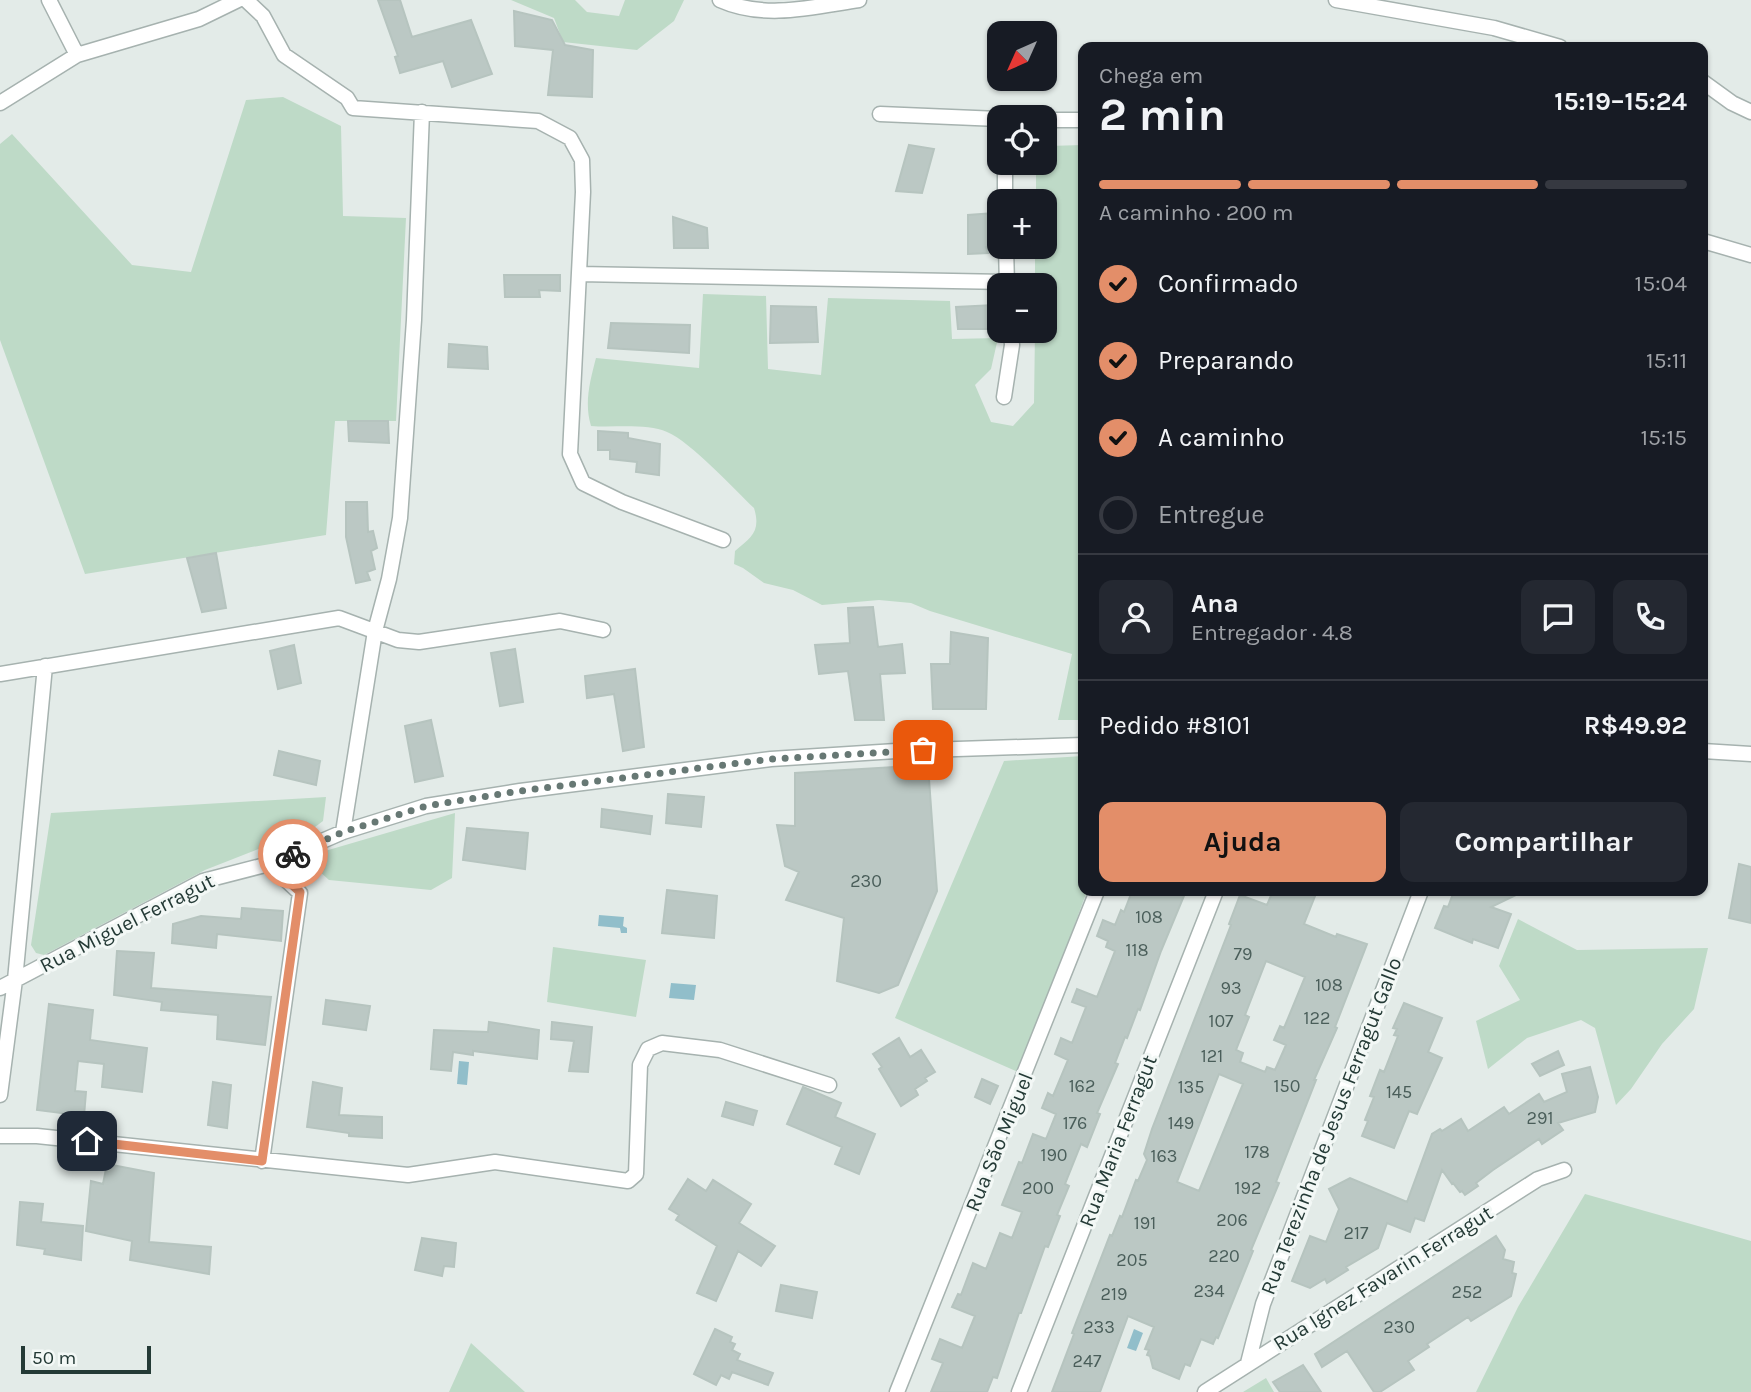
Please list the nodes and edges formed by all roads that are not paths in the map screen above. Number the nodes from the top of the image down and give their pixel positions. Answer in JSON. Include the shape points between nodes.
{"nodes":[{"id":1,"x":49,"y":0,"type":"edge"},
{"id":2,"x":238,"y":0,"type":"edge"},
{"id":3,"x":246,"y":0,"type":"edge"},
{"id":4,"x":720,"y":0,"type":"edge"},
{"id":5,"x":859,"y":0,"type":"edge"},
{"id":6,"x":1336,"y":0,"type":"edge"},
{"id":7,"x":1542,"y":42,"type":"edge"},
{"id":8,"x":78,"y":55,"type":"junction"},
{"id":9,"x":1708,"y":86,"type":"edge"},
{"id":10,"x":0,"y":103,"type":"edge"},
{"id":11,"x":422,"y":112,"type":"junction"},
{"id":12,"x":1751,"y":112,"type":"edge"},
{"id":13,"x":880,"y":114,"type":"dead end"},
{"id":14,"x":987,"y":118,"type":"edge"},
{"id":15,"x":1057,"y":120,"type":"edge"},
{"id":16,"x":1078,"y":120,"type":"edge"},
{"id":17,"x":1708,"y":242,"type":"edge"},
{"id":18,"x":1751,"y":255,"type":"edge"},
{"id":19,"x":579,"y":274,"type":"junction"},
{"id":20,"x":987,"y":283,"type":"edge"},
{"id":21,"x":1012,"y":343,"type":"edge"},
{"id":22,"x":1004,"y":397,"type":"dead end"},
{"id":23,"x":723,"y":540,"type":"dead end"},
{"id":24,"x":603,"y":630,"type":"dead end"},
{"id":25,"x":375,"y":631,"type":"junction"},
{"id":26,"x":45,"y":666,"type":"junction"},
{"id":27,"x":0,"y":674,"type":"edge"},
{"id":28,"x":1078,"y":745,"type":"edge"},
{"id":29,"x":1708,"y":751,"type":"edge"},
{"id":30,"x":1751,"y":754,"type":"edge"},
{"id":31,"x":343,"y":832,"type":"junction"},
{"id":32,"x":269,"y":864,"type":"junction"},
{"id":33,"x":1095,"y":896,"type":"edge"},
{"id":34,"x":1214,"y":896,"type":"edge"},
{"id":35,"x":1419,"y":896,"type":"edge"},
{"id":36,"x":15,"y":980,"type":"junction"},
{"id":37,"x":0,"y":988,"type":"edge"},
{"id":38,"x":829,"y":1085,"type":"dead end"},
{"id":39,"x":0,"y":1095,"type":"edge"},
{"id":40,"x":0,"y":1136,"type":"edge"},
{"id":41,"x":262,"y":1161,"type":"junction"},
{"id":42,"x":1564,"y":1170,"type":"dead end"},
{"id":43,"x":1248,"y":1363,"type":"junction"},
{"id":44,"x":897,"y":1392,"type":"edge"},
{"id":45,"x":1019,"y":1392,"type":"edge"},
{"id":46,"x":1205,"y":1392,"type":"edge"}],
"edges":[{"from":1,"to":8,"type":"street"},
{"from":2,"to":8,"type":"street","via":[[199,19]]},
{"from":3,"to":11,"type":"street","via":[[263,16],[284,55],[347,98],[353,108]]},
{"from":4,"to":5,"type":"street","via":[[772,13]]},
{"from":6,"to":7,"type":"street","via":[[1493,28]]},
{"from":8,"to":10,"type":"street"},
{"from":9,"to":12,"type":"street"},
{"from":11,"to":19,"type":"street","via":[[537,121],[570,138],[582,160]]},
{"from":11,"to":25,"type":"street","via":[[400,518]]},
{"from":13,"to":14,"type":"street"},
{"from":15,"to":16,"type":"street"},
{"from":17,"to":18,"type":"street"},
{"from":19,"to":20,"type":"street"},
{"from":19,"to":23,"type":"street","via":[[570,454],[583,483]]},
{"from":21,"to":22,"type":"street"},
{"from":24,"to":25,"type":"street","via":[[560,621],[419,642]]},
{"from":25,"to":26,"type":"street","via":[[339,618]]},
{"from":25,"to":31,"type":"street"},
{"from":26,"to":27,"type":"street"},
{"from":26,"to":36,"type":"street"},
{"from":28,"to":31,"type":"street","name":"Rua Miguel Ferragut","via":[[771,759],[426,806]]},
{"from":29,"to":30,"type":"street"},
{"from":31,"to":32,"type":"street","name":"Rua Miguel Ferragut"},
{"from":32,"to":36,"type":"street","name":"Rua Miguel Ferragut","via":[[203,881]]},
{"from":32,"to":41,"type":"street","via":[[300,892]]},
{"from":33,"to":44,"type":"street","name":"Rua São Miguel"},
{"from":34,"to":45,"type":"street","name":"Rua Maria Ferragut"},
{"from":35,"to":43,"type":"street","name":"Rua Terezinha de Jesus Ferragut Gallo","via":[[1263,1304]]},
{"from":36,"to":37,"type":"street","name":"Rua Miguel Ferragut"},
{"from":36,"to":39,"type":"street"},
{"from":38,"to":41,"type":"street","via":[[720,1050],[662,1043],[648,1049],[640,1065],[636,1174],[628,1181],[495,1162],[408,1175]]},
{"from":40,"to":41,"type":"street","via":[[37,1136]]},
{"from":42,"to":43,"type":"street","name":"Rua Ignez Favarin Ferragut","via":[[1538,1179]]},
{"from":43,"to":46,"type":"street","name":"Rua Ignez Favarin Ferragut"}]}
